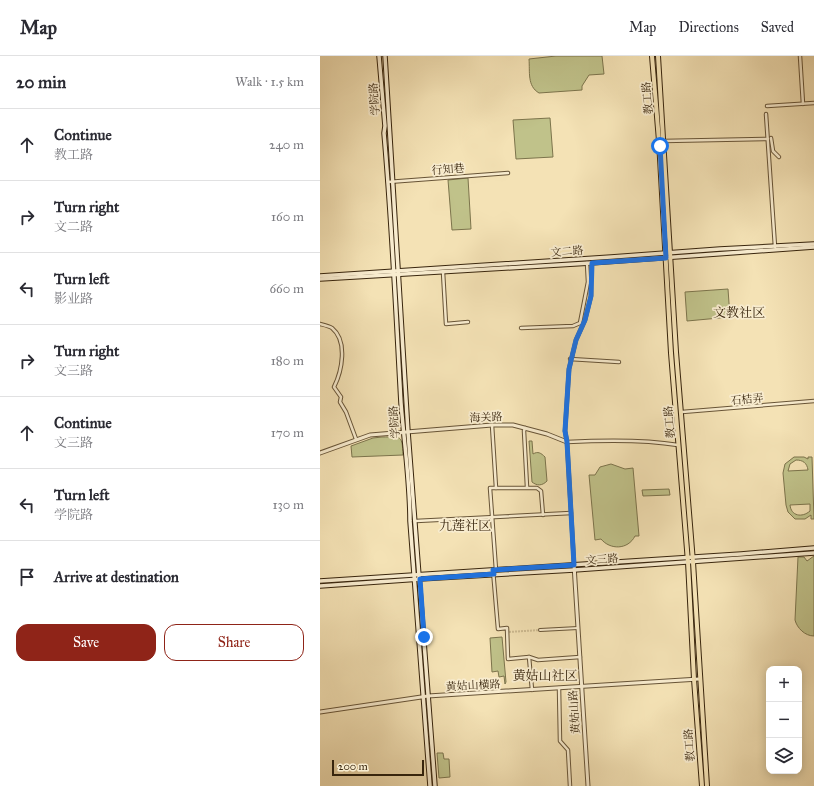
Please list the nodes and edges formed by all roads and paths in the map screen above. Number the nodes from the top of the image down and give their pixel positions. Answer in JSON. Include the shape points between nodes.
{"nodes":[{"id":1,"x":380,"y":56,"type":"edge"},
{"id":2,"x":385,"y":56,"type":"edge"},
{"id":3,"x":652,"y":56,"type":"edge"},
{"id":4,"x":658,"y":56,"type":"edge"},
{"id":5,"x":800,"y":56,"type":"edge"},
{"id":6,"x":814,"y":103,"type":"edge"},
{"id":7,"x":804,"y":104,"type":"junction"},
{"id":8,"x":767,"y":106,"type":"dead end"},
{"id":9,"x":766,"y":114,"type":"dead end"},
{"id":10,"x":769,"y":138,"type":"junction"},
{"id":11,"x":664,"y":141,"type":"junction"},
{"id":12,"x":778,"y":157,"type":"dead end"},
{"id":13,"x":508,"y":172,"type":"dead end"},
{"id":14,"x":390,"y":181,"type":"junction"},
{"id":15,"x":814,"y":246,"type":"edge"},
{"id":16,"x":775,"y":248,"type":"junction"},
{"id":17,"x":670,"y":252,"type":"junction"},
{"id":18,"x":666,"y":256,"type":"junction"},
{"id":19,"x":671,"y":258,"type":"junction"},
{"id":20,"x":590,"y":263,"type":"junction"},
{"id":21,"x":442,"y":272,"type":"junction"},
{"id":22,"x":396,"y":273,"type":"junction"},
{"id":23,"x":320,"y":277,"type":"edge"},
{"id":24,"x":468,"y":322,"type":"dead end"},
{"id":25,"x":320,"y":324,"type":"edge"},
{"id":26,"x":521,"y":328,"type":"dead end"},
{"id":27,"x":570,"y":359,"type":"junction"},
{"id":28,"x":619,"y":362,"type":"dead end"},
{"id":29,"x":814,"y":401,"type":"edge"},
{"id":30,"x":682,"y":412,"type":"junction"},
{"id":31,"x":492,"y":425,"type":"junction"},
{"id":32,"x":525,"y":428,"type":"junction"},
{"id":33,"x":408,"y":432,"type":"junction"},
{"id":34,"x":403,"y":433,"type":"junction"},
{"id":35,"x":356,"y":439,"type":"junction"},
{"id":36,"x":567,"y":442,"type":"junction"},
{"id":37,"x":680,"y":445,"type":"junction"},
{"id":38,"x":320,"y":453,"type":"edge"},
{"id":39,"x":527,"y":487,"type":"junction"},
{"id":40,"x":496,"y":489,"type":"junction"},
{"id":41,"x":572,"y":513,"type":"junction"},
{"id":42,"x":543,"y":515,"type":"junction"},
{"id":43,"x":492,"y":516,"type":"junction"},
{"id":44,"x":416,"y":520,"type":"junction"},
{"id":45,"x":814,"y":548,"type":"edge"},
{"id":46,"x":814,"y":553,"type":"edge"},
{"id":47,"x":690,"y":560,"type":"junction"},
{"id":48,"x":574,"y":565,"type":"junction"},
{"id":49,"x":494,"y":570,"type":"junction"},
{"id":50,"x":574,"y":570,"type":"junction"},
{"id":51,"x":417,"y":574,"type":"junction"},
{"id":52,"x":494,"y":574,"type":"junction"},
{"id":53,"x":420,"y":579,"type":"junction"},
{"id":54,"x":415,"y":580,"type":"junction"},
{"id":55,"x":320,"y":581,"type":"edge"},
{"id":56,"x":320,"y":586,"type":"edge"},
{"id":57,"x":578,"y":628,"type":"junction"},
{"id":58,"x":540,"y":630,"type":"tunnel mouth"},
{"id":59,"x":530,"y":657,"type":"junction"},
{"id":60,"x":580,"y":657,"type":"junction"},
{"id":61,"x":694,"y":679,"type":"junction"},
{"id":62,"x":699,"y":679,"type":"junction"},
{"id":63,"x":582,"y":687,"type":"junction"},
{"id":64,"x":559,"y":688,"type":"junction"},
{"id":65,"x":532,"y":690,"type":"junction"},
{"id":66,"x":428,"y":696,"type":"junction"},
{"id":67,"x":422,"y":697,"type":"junction"},
{"id":68,"x":320,"y":712,"type":"edge"},
{"id":69,"x":430,"y":786,"type":"edge"},
{"id":70,"x":435,"y":786,"type":"edge"},
{"id":71,"x":570,"y":786,"type":"edge"},
{"id":72,"x":588,"y":786,"type":"edge"},
{"id":73,"x":702,"y":786,"type":"edge"},
{"id":74,"x":707,"y":786,"type":"edge"}],
"edges":[{"from":1,"to":14,"type":"main road","name":"学院路","via":[[384,133]]},
{"from":2,"to":14,"type":"main road","name":"学院路"},
{"from":3,"to":18,"type":"main road","name":"教工路"},
{"from":4,"to":11,"type":"main road","name":"教工路"},
{"from":5,"to":7,"type":"street"},
{"from":6,"to":7,"type":"street"},
{"from":7,"to":8,"type":"street"},
{"from":9,"to":10,"type":"street"},
{"from":10,"to":11,"type":"street"},
{"from":10,"to":12,"type":"street"},
{"from":10,"to":16,"type":"street"},
{"from":11,"to":17,"type":"main road","name":"教工路"},
{"from":13,"to":14,"type":"street","name":"行知巷"},
{"from":14,"to":22,"type":"main road","name":"学院路"},
{"from":15,"to":16,"type":"main road","name":"文二路"},
{"from":16,"to":17,"type":"main road","name":"文二路"},
{"from":16,"to":19,"type":"main road","name":"文二路"},
{"from":17,"to":18,"type":"main road","name":"文二路"},
{"from":17,"to":19,"type":"main road","name":"教工路"},
{"from":18,"to":19,"type":"main road","name":"文二路"},
{"from":18,"to":20,"type":"main road","name":"文二路"},
{"from":18,"to":22,"type":"main road","name":"文二路"},
{"from":18,"to":37,"type":"main road","name":"教工路","via":[[671,353]]},
{"from":19,"to":30,"type":"main road","name":"教工路"},
{"from":20,"to":21,"type":"main road","name":"文二路"},
{"from":20,"to":26,"type":"street","via":[[580,323],[573,326]]},
{"from":20,"to":27,"type":"street","via":[[591,296]]},
{"from":21,"to":22,"type":"main road","name":"文二路"},
{"from":21,"to":24,"type":"street","via":[[446,324]]},
{"from":22,"to":23,"type":"main road","name":"文二路"},
{"from":22,"to":33,"type":"main road","name":"学院路"},
{"from":22,"to":34,"type":"main road","name":"学院路"},
{"from":25,"to":35,"type":"street","via":[[332,329],[342,345],[338,379],[334,387],[342,397],[340,402]]},
{"from":27,"to":28,"type":"street"},
{"from":27,"to":36,"type":"street","via":[[565,431]]},
{"from":29,"to":30,"type":"street","name":"石桔弄"},
{"from":30,"to":47,"type":"main road","name":"教工路"},
{"from":31,"to":32,"type":"street","name":"海关路"},
{"from":31,"to":33,"type":"street","name":"海关路"},
{"from":31,"to":40,"type":"street"},
{"from":32,"to":36,"type":"street","name":"海关路"},
{"from":32,"to":39,"type":"street"},
{"from":33,"to":34,"type":"street","name":"海关路"},
{"from":33,"to":44,"type":"main road","name":"学院路"},
{"from":34,"to":35,"type":"street","name":"海关路","via":[[370,435]]},
{"from":34,"to":51,"type":"main road","name":"学院路"},
{"from":35,"to":38,"type":"street","name":"海关路"},
{"from":36,"to":37,"type":"street","via":[[634,440]]},
{"from":36,"to":41,"type":"street"},
{"from":37,"to":47,"type":"main road","name":"教工路"},
{"from":39,"to":40,"type":"street"},
{"from":39,"to":42,"type":"street","via":[[541,491]]},
{"from":40,"to":43,"type":"street","via":[[490,488]]},
{"from":41,"to":42,"type":"street"},
{"from":41,"to":48,"type":"street"},
{"from":42,"to":43,"type":"street"},
{"from":43,"to":44,"type":"street"},
{"from":43,"to":49,"type":"street"},
{"from":44,"to":51,"type":"main road","name":"学院路"},
{"from":45,"to":47,"type":"main road","name":"文三路"},
{"from":46,"to":47,"type":"main road","name":"文三路"},
{"from":47,"to":48,"type":"main road","name":"文三路"},
{"from":47,"to":50,"type":"main road","name":"文三路"},
{"from":47,"to":61,"type":"main road","name":"教工路"},
{"from":47,"to":62,"type":"main road","name":"教工路"},
{"from":48,"to":49,"type":"main road","name":"文三路"},
{"from":48,"to":50,"type":"street","name":"黄姑山路"},
{"from":49,"to":51,"type":"main road","name":"文三路"},
{"from":49,"to":52,"type":"street"},
{"from":50,"to":52,"type":"main road","name":"文三路"},
{"from":50,"to":57,"type":"street","name":"黄姑山路"},
{"from":51,"to":53,"type":"main road","name":"学院路"},
{"from":51,"to":54,"type":"main road","name":"学院路"},
{"from":51,"to":55,"type":"main road","name":"文三路"},
{"from":52,"to":53,"type":"main road","name":"文三路"},
{"from":52,"to":59,"type":"street","via":[[498,629],[507,628],[508,658]]},
{"from":53,"to":54,"type":"main road","name":"文三路"},
{"from":53,"to":66,"type":"main road","name":"学院路"},
{"from":54,"to":56,"type":"main road","name":"文三路"},
{"from":54,"to":67,"type":"main road","name":"学院路"},
{"from":57,"to":58,"type":"street"},
{"from":57,"to":60,"type":"street","name":"黄姑山路"},
{"from":59,"to":60,"type":"street","via":[[538,660]]},
{"from":59,"to":65,"type":"street"},
{"from":60,"to":63,"type":"street","name":"黄姑山路"},
{"from":61,"to":62,"type":"street","name":"黄姑山横路"},
{"from":61,"to":63,"type":"street","name":"黄姑山横路"},
{"from":61,"to":73,"type":"main road","name":"教工路"},
{"from":62,"to":74,"type":"main road","name":"教工路"},
{"from":63,"to":64,"type":"street","name":"黄姑山横路"},
{"from":63,"to":72,"type":"street","name":"黄姑山路"},
{"from":64,"to":65,"type":"street","name":"黄姑山横路"},
{"from":64,"to":71,"type":"street","via":[[560,741],[568,750]]},
{"from":65,"to":66,"type":"street","name":"黄姑山横路"},
{"from":66,"to":67,"type":"street","name":"黄姑山横路"},
{"from":66,"to":70,"type":"main road","name":"学院路"},
{"from":67,"to":68,"type":"street","name":"黄姑山横路"},
{"from":67,"to":69,"type":"main road","name":"学院路"}]}
